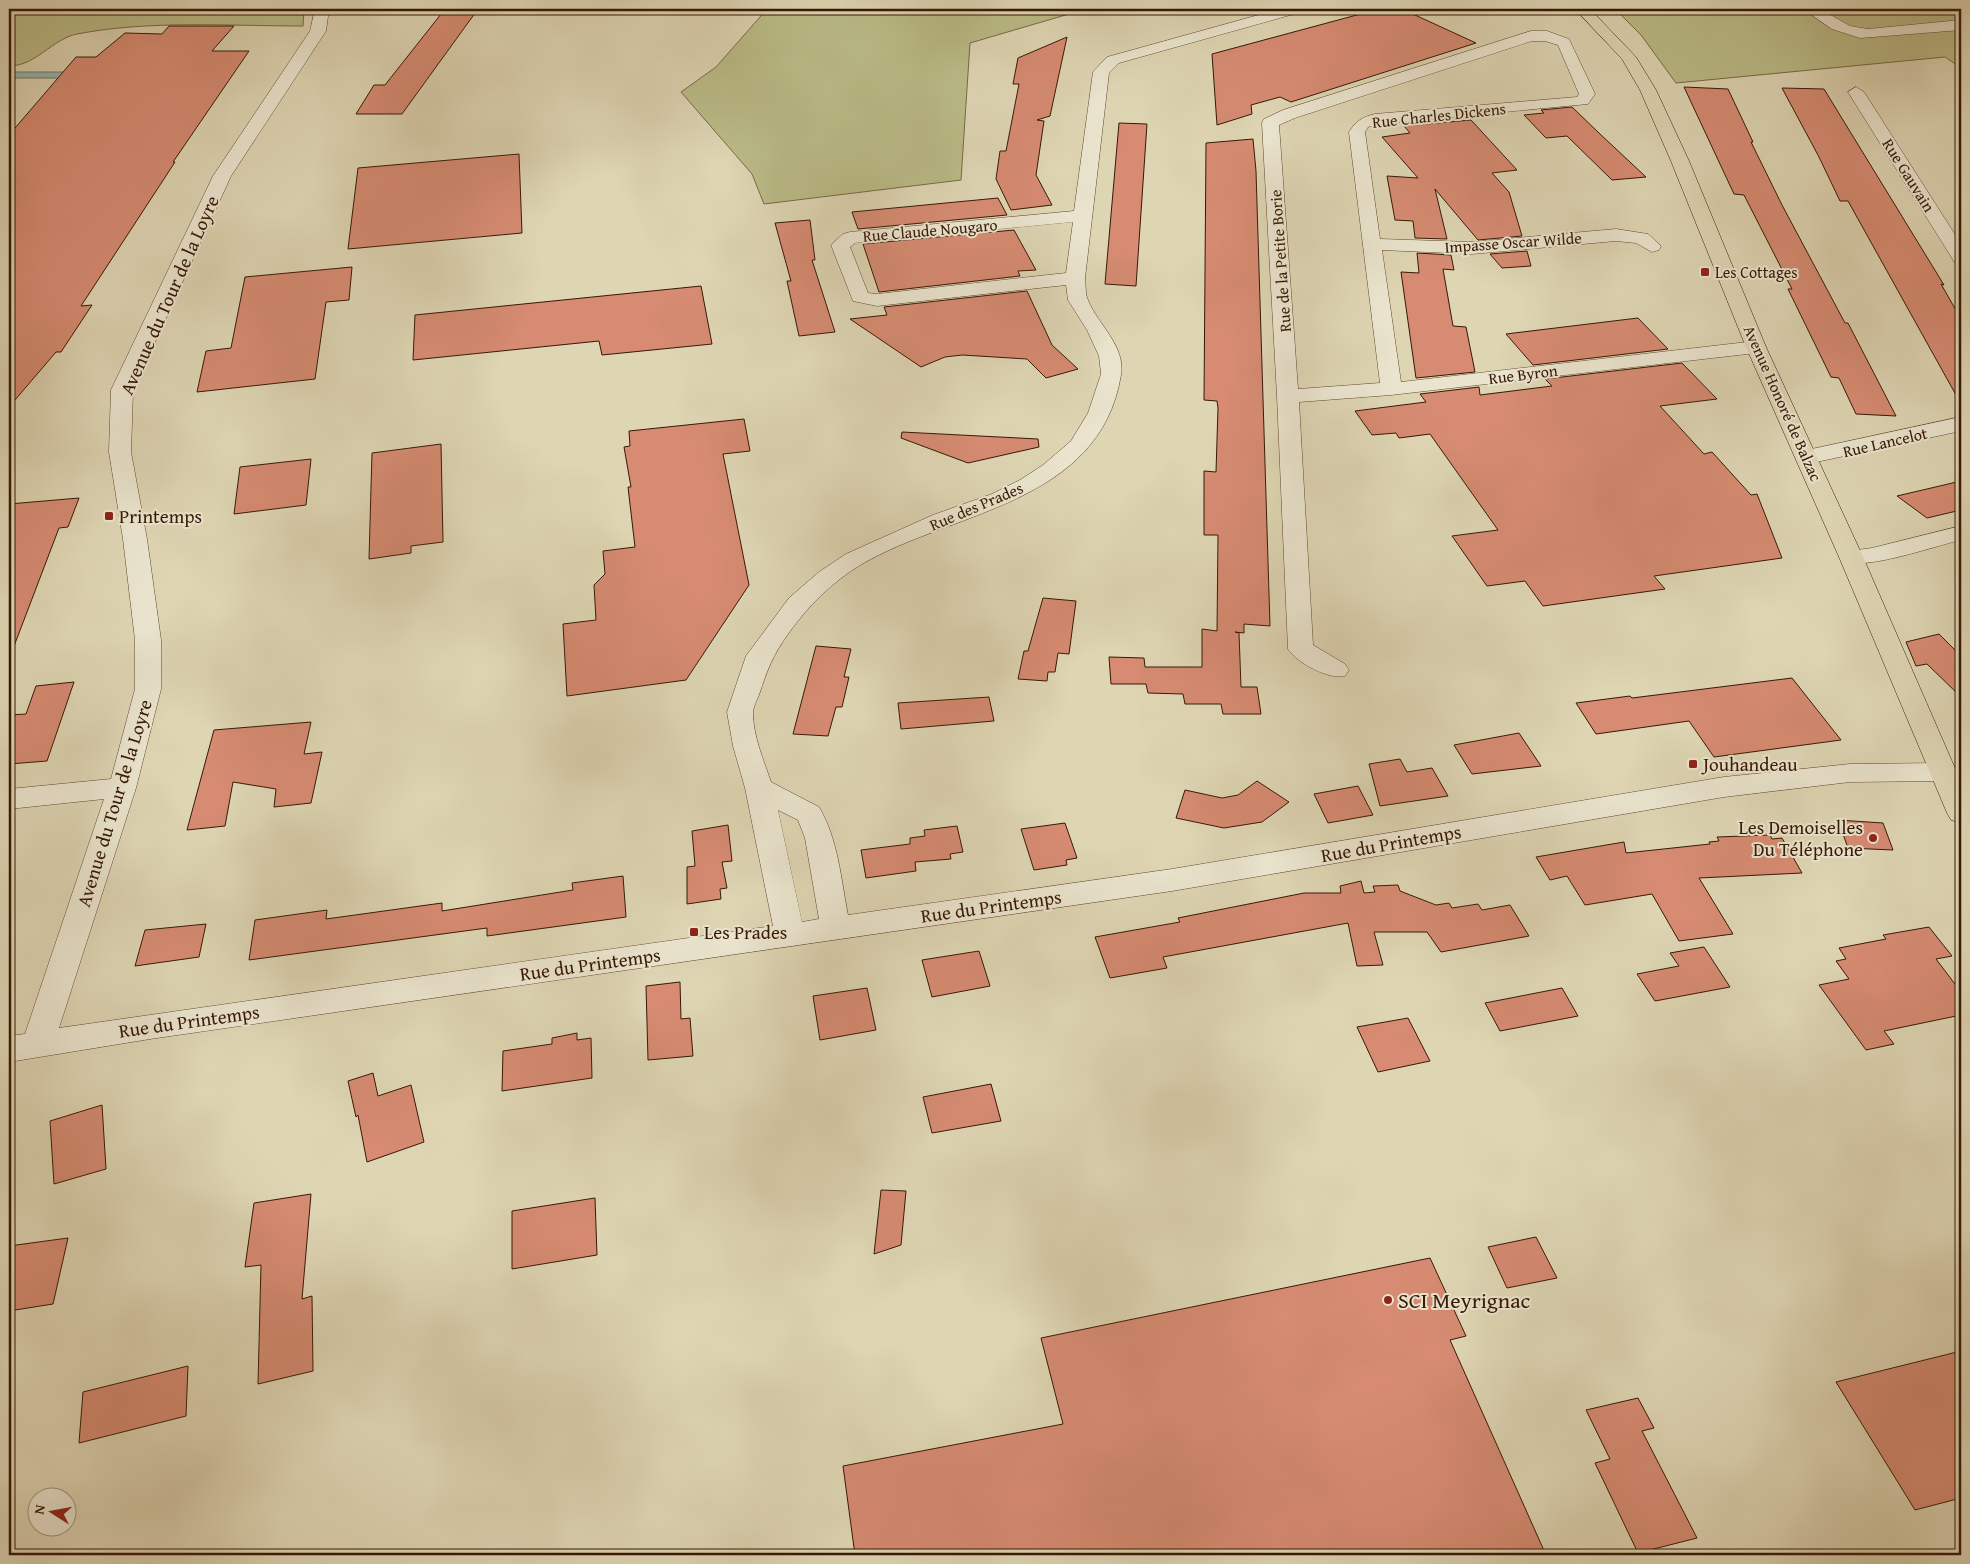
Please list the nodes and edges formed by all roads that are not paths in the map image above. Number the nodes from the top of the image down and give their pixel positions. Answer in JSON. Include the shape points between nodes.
{"nodes":[{"id":1,"x":322,"y":9,"type":"edge"},
{"id":2,"x":1296,"y":9,"type":"edge"},
{"id":3,"x":1582,"y":9,"type":"edge"},
{"id":4,"x":1810,"y":9,"type":"edge"},
{"id":5,"x":1249,"y":14,"type":"edge"},
{"id":6,"x":1961,"y":25,"type":"edge"},
{"id":7,"x":1943,"y":27,"type":"junction"},
{"id":8,"x":1548,"y":36,"type":"joint"},
{"id":9,"x":1961,"y":37,"type":"edge"},
{"id":10,"x":1856,"y":92,"type":"dead end"},
{"id":11,"x":1083,"y":216,"type":"junction"},
{"id":12,"x":1371,"y":244,"type":"junction"},
{"id":13,"x":1652,"y":246,"type":"dead end"},
{"id":14,"x":1958,"y":248,"type":"edge"},
{"id":15,"x":1075,"y":278,"type":"junction"},
{"id":16,"x":1756,"y":348,"type":"junction"},
{"id":17,"x":1391,"y":389,"type":"junction"},
{"id":18,"x":1288,"y":396,"type":"junction"},
{"id":19,"x":1961,"y":424,"type":"edge"},
{"id":20,"x":1808,"y":458,"type":"junction"},
{"id":21,"x":1961,"y":533,"type":"edge"},
{"id":22,"x":1852,"y":557,"type":"junction"},
{"id":23,"x":1336,"y":670,"type":"dead end"},
{"id":24,"x":1943,"y":772,"type":"junction"},
{"id":25,"x":122,"y":788,"type":"junction"},
{"id":26,"x":759,"y":788,"type":"junction"},
{"id":27,"x":9,"y":798,"type":"edge"},
{"id":28,"x":1961,"y":813,"type":"edge"},
{"id":29,"x":836,"y":929,"type":"junction"},
{"id":30,"x":790,"y":936,"type":"junction"},
{"id":31,"x":24,"y":1046,"type":"edge"}],
"edges":[{"from":1,"to":25,"type":"street","name":"Avenue du Tour de la Loyre","via":[[318,31],[222,176],[122,390],[120,452],[148,640],[148,689]]},
{"from":2,"to":5,"type":"street"},
{"from":3,"to":16,"type":"main road","name":"Avenue Honoré de Balzac","via":[[1597,22],[1638,72],[1680,161]]},
{"from":4,"to":7,"type":"street","via":[[1855,34]]},
{"from":5,"to":11,"type":"street","name":"Rue des Prades","via":[[1113,60],[1101,72]]},
{"from":6,"to":7,"type":"street"},
{"from":7,"to":9,"type":"street"},
{"from":8,"to":12,"type":"street","name":"Rue Charles Dickens","via":[[1564,42],[1587,94],[1582,101],[1375,119],[1362,124],[1357,132]]},
{"from":8,"to":18,"type":"street","name":"Rue de la Petite Borie","via":[[1531,36],[1289,114],[1270,123]]},
{"from":10,"to":14,"type":"street","name":"Rue Gauvain"},
{"from":11,"to":15,"type":"street","name":"Rue des Prades"},
{"from":11,"to":15,"type":"street","name":"Rue Claude Nougaro","via":[[850,238],[840,245],[860,296],[877,300]]},
{"from":12,"to":13,"type":"street","name":"Impasse Oscar Wilde","via":[[1472,248],[1616,234],[1640,238]]},
{"from":12,"to":17,"type":"street","name":"Rue Charles Dickens"},
{"from":15,"to":26,"type":"street","name":"Rue des Prades","via":[[1078,300],[1109,356],[1111,374],[1099,412],[1079,445],[1050,470],[1007,495],[854,559],[798,603],[759,656],[740,712]]},
{"from":16,"to":17,"type":"street","name":"Rue Byron"},
{"from":16,"to":20,"type":"main road","name":"Avenue Honoré de Balzac"},
{"from":17,"to":18,"type":"street","name":"Rue Byron"},
{"from":18,"to":23,"type":"street","name":"Rue de la Petite Borie","via":[[1301,649]]},
{"from":19,"to":20,"type":"street","name":"Rue Lancelot"},
{"from":20,"to":22,"type":"main road","name":"Avenue Honoré de Balzac"},
{"from":21,"to":22,"type":"street"},
{"from":22,"to":24,"type":"main road","name":"Avenue Honoré de Balzac"},
{"from":24,"to":28,"type":"main road","name":"Avenue Honoré de Balzac"},
{"from":24,"to":29,"type":"street","name":"Rue du Printemps","via":[[1850,773],[1724,787],[1172,880]]},
{"from":25,"to":27,"type":"street"},
{"from":25,"to":31,"type":"street","name":"Avenue du Tour de la Loyre"},
{"from":26,"to":29,"type":"street","via":[[809,814],[819,838]]},
{"from":26,"to":30,"type":"street","name":"Rue des Prades"},
{"from":29,"to":30,"type":"street","name":"Rue du Printemps"},
{"from":30,"to":31,"type":"street","name":"Rue du Printemps"}]}
